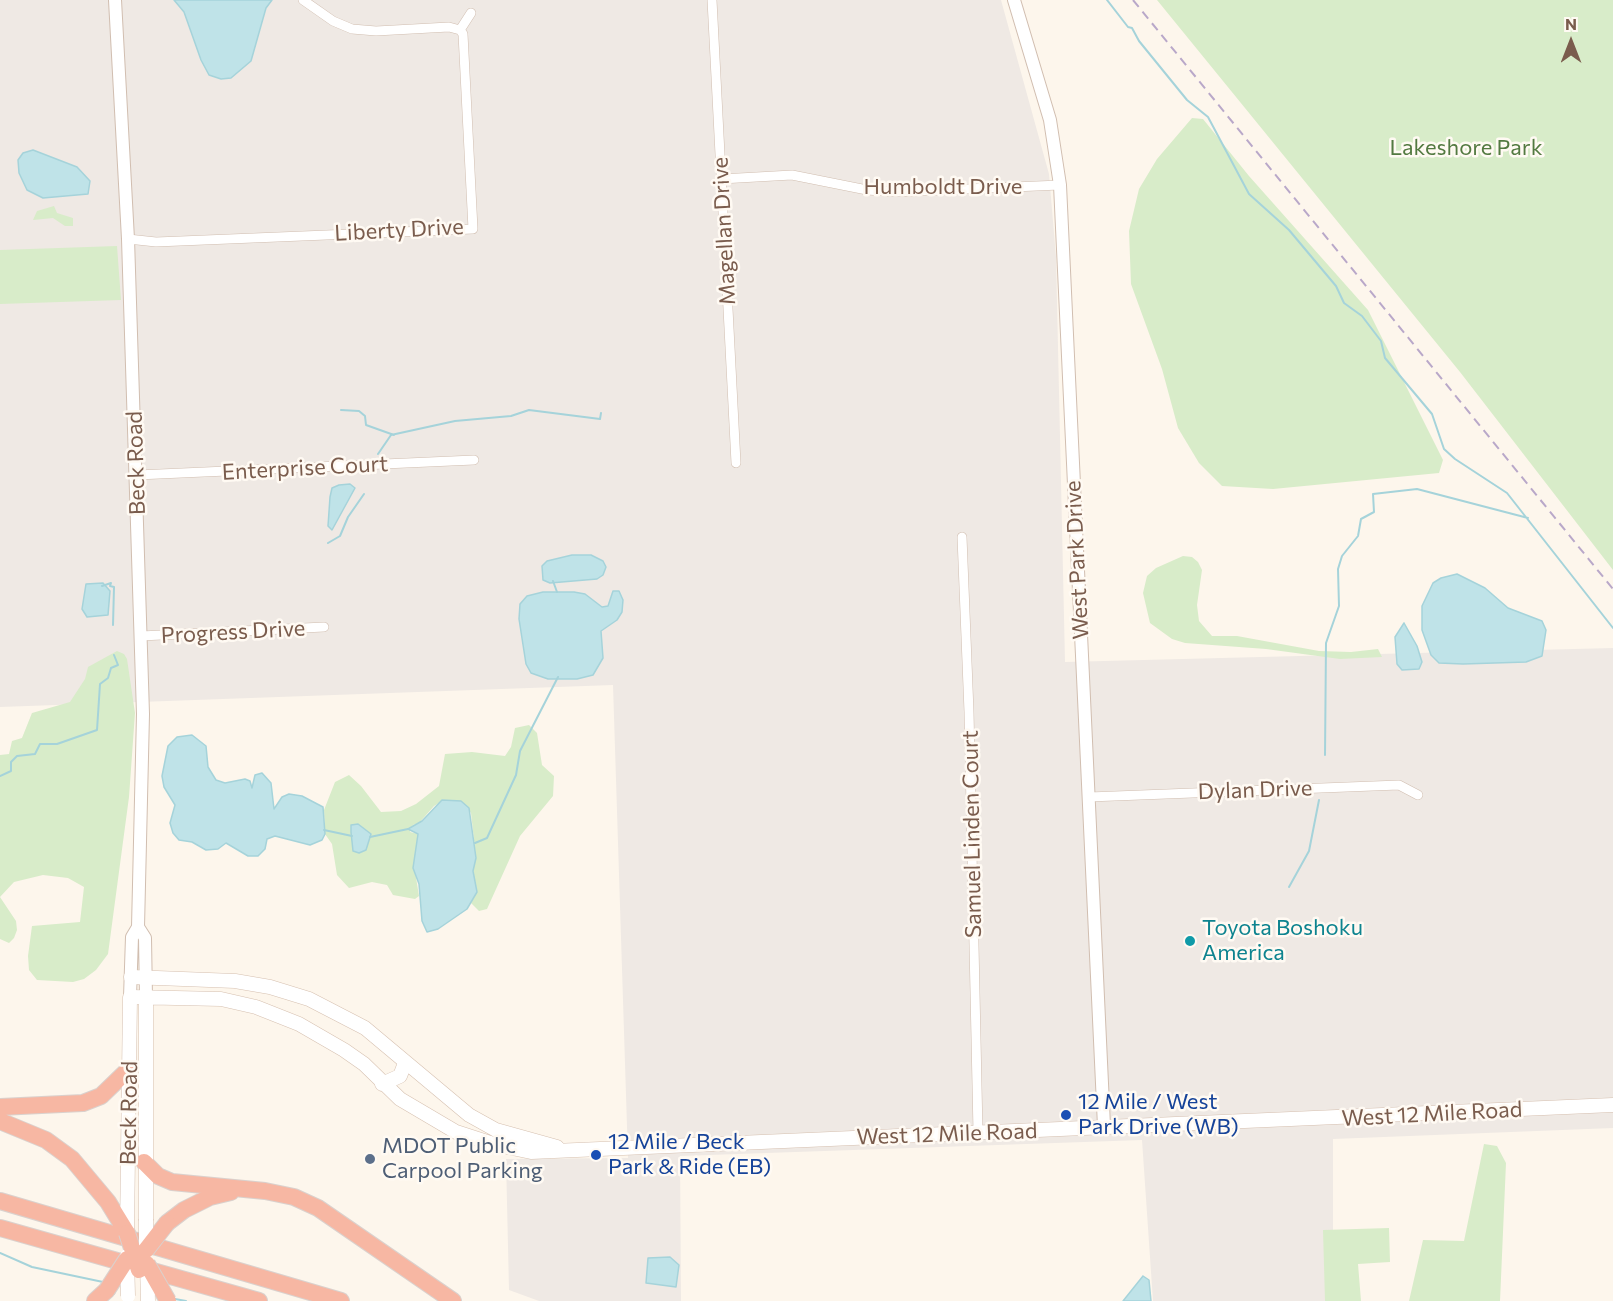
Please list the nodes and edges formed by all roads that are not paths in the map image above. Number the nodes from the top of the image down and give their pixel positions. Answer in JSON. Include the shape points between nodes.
{"nodes":[{"id":1,"x":115,"y":0,"type":"edge"},
{"id":2,"x":303,"y":0,"type":"edge"},
{"id":3,"x":712,"y":0,"type":"edge"},
{"id":4,"x":1014,"y":0,"type":"edge"},
{"id":5,"x":471,"y":13,"type":"dead end"},
{"id":6,"x":460,"y":30,"type":"junction"},
{"id":7,"x":721,"y":179,"type":"junction"},
{"id":8,"x":1060,"y":186,"type":"junction"},
{"id":9,"x":128,"y":239,"type":"junction"},
{"id":10,"x":474,"y":460,"type":"dead end"},
{"id":11,"x":736,"y":463,"type":"dead end"},
{"id":12,"x":137,"y":475,"type":"junction"},
{"id":13,"x":962,"y":537,"type":"dead end"},
{"id":14,"x":324,"y":627,"type":"dead end"},
{"id":15,"x":141,"y":636,"type":"junction"},
{"id":16,"x":1418,"y":795,"type":"dead end"},
{"id":17,"x":1089,"y":797,"type":"junction"},
{"id":18,"x":138,"y":927,"type":"junction"},
{"id":19,"x":130,"y":977,"type":"junction"},
{"id":20,"x":146,"y":977,"type":"junction"},
{"id":21,"x":130,"y":997,"type":"junction"},
{"id":22,"x":146,"y":997,"type":"junction"},
{"id":23,"x":405,"y":1064,"type":"junction"},
{"id":24,"x":130,"y":1068,"type":"junction"},
{"id":25,"x":382,"y":1084,"type":"junction"},
{"id":26,"x":1613,"y":1105,"type":"edge"},
{"id":27,"x":0,"y":1107,"type":"edge"},
{"id":28,"x":469,"y":1114,"type":"junction"},
{"id":29,"x":0,"y":1121,"type":"edge"},
{"id":30,"x":1104,"y":1126,"type":"junction"},
{"id":31,"x":456,"y":1132,"type":"junction"},
{"id":32,"x":978,"y":1132,"type":"junction"},
{"id":33,"x":568,"y":1151,"type":"junction"},
{"id":34,"x":144,"y":1162,"type":"junction"},
{"id":35,"x":265,"y":1191,"type":"junction"},
{"id":36,"x":0,"y":1201,"type":"edge"},
{"id":37,"x":119,"y":1211,"type":"junction"},
{"id":38,"x":146,"y":1219,"type":"joint"},
{"id":39,"x":0,"y":1228,"type":"edge"},
{"id":40,"x":137,"y":1253,"type":"junction"},
{"id":41,"x":101,"y":1295,"type":"edge"},
{"id":42,"x":128,"y":1298,"type":"edge"},
{"id":43,"x":148,"y":1301,"type":"edge"},
{"id":44,"x":168,"y":1301,"type":"edge"},
{"id":45,"x":259,"y":1301,"type":"edge"},
{"id":46,"x":341,"y":1301,"type":"edge"},
{"id":47,"x":453,"y":1301,"type":"edge"}],
"edges":[{"from":1,"to":9,"type":"street","name":"Beck Road"},
{"from":2,"to":6,"type":"street","via":[[333,21],[352,28]]},
{"from":3,"to":7,"type":"street","name":"Magellan Drive"},
{"from":4,"to":8,"type":"street","name":"West Park Drive","via":[[1050,120]]},
{"from":5,"to":6,"type":"street"},
{"from":6,"to":9,"type":"street","name":"Liberty Drive","via":[[464,39],[473,229],[156,242]]},
{"from":7,"to":8,"type":"street","name":"Humboldt Drive","via":[[792,175],[897,192]]},
{"from":7,"to":11,"type":"street","name":"Magellan Drive"},
{"from":8,"to":17,"type":"street","name":"West Park Drive"},
{"from":9,"to":12,"type":"street","name":"Beck Road"},
{"from":10,"to":12,"type":"street","name":"Enterprise Court"},
{"from":12,"to":15,"type":"street","name":"Beck Road"},
{"from":13,"to":32,"type":"street","name":"Samuel Linden Court"},
{"from":14,"to":15,"type":"street","name":"Progress Drive"},
{"from":15,"to":18,"type":"street","name":"Beck Road"},
{"from":16,"to":17,"type":"street","name":"Dylan Drive","via":[[1399,785]]},
{"from":17,"to":30,"type":"street","name":"West Park Drive"},
{"from":18,"to":19,"type":"street","name":"Beck Road","via":[[132,937]]},
{"from":18,"to":20,"type":"street","name":"Beck Road","via":[[145,938]]},
{"from":19,"to":20,"type":"main road","name":"West 12 Mile Road"},
{"from":19,"to":21,"type":"street","name":"Beck Road"},
{"from":20,"to":22,"type":"street","name":"Beck Road"},
{"from":20,"to":23,"type":"main road","name":"West 12 Mile Road","via":[[235,981],[309,999],[365,1028]]},
{"from":21,"to":22,"type":"main road","name":"West 12 Mile Road"},
{"from":21,"to":24,"type":"main road","name":"Beck Road"},
{"from":22,"to":25,"type":"main road","name":"West 12 Mile Road","via":[[221,999],[256,1006],[299,1024],[344,1050]]},
{"from":22,"to":34,"type":"main road","name":"Beck Road"},
{"from":23,"to":25,"type":"main road","via":[[400,1076]]},
{"from":23,"to":28,"type":"main road","name":"West 12 Mile Road"},
{"from":24,"to":27,"type":"highway","via":[[100,1096],[83,1103]]},
{"from":24,"to":37,"type":"main road","name":"Beck Road"},
{"from":25,"to":31,"type":"main road","name":"West 12 Mile Road","via":[[418,1112]]},
{"from":26,"to":30,"type":"main road","name":"West 12 Mile Road"},
{"from":28,"to":31,"type":"main road","via":[[461,1118]]},
{"from":28,"to":33,"type":"main road","name":"West 12 Mile Road","via":[[496,1130]]},
{"from":29,"to":37,"type":"highway","via":[[46,1140],[72,1159]]},
{"from":30,"to":32,"type":"main road","name":"West 12 Mile Road"},
{"from":31,"to":33,"type":"main road","name":"West 12 Mile Road","via":[[531,1152]]},
{"from":32,"to":33,"type":"main road","name":"West 12 Mile Road"},
{"from":34,"to":35,"type":"highway","via":[[158,1176],[172,1182]]},
{"from":34,"to":38,"type":"main road","name":"Beck Road"},
{"from":35,"to":40,"type":"highway","bridge":true,"via":[[236,1191],[210,1197],[184,1210]]},
{"from":35,"to":47,"type":"highway","via":[[294,1197],[318,1208]]},
{"from":36,"to":46,"type":"highway"},
{"from":37,"to":40,"type":"highway"},
{"from":38,"to":40,"type":"highway","bridge":true},
{"from":39,"to":45,"type":"highway"},
{"from":40,"to":41,"type":"highway","bridge":true},
{"from":40,"to":42,"type":"highway","bridge":true},
{"from":40,"to":43,"type":"highway","bridge":true},
{"from":40,"to":44,"type":"highway","bridge":true}]}
